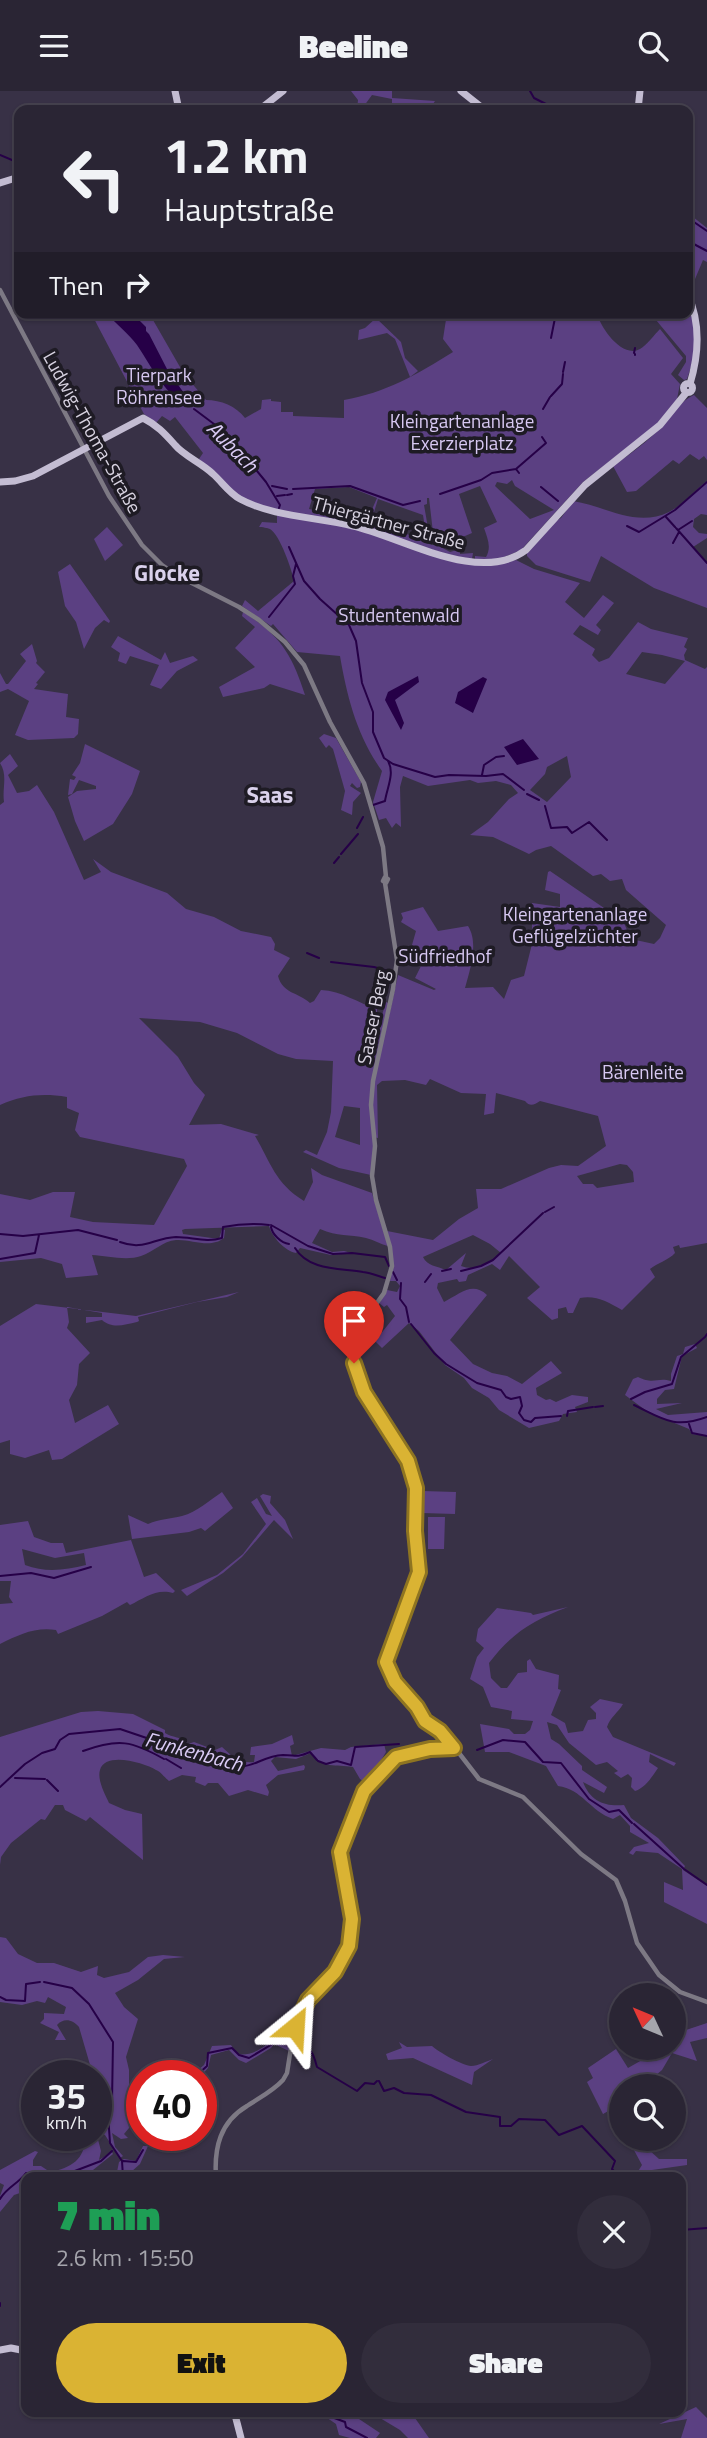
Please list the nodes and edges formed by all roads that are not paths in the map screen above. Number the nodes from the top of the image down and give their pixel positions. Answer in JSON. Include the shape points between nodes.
{"nodes":[{"id":1,"x":286,"y":91,"type":"edge"},
{"id":2,"x":459,"y":91,"type":"edge"},
{"id":3,"x":266,"y":105,"type":"edge"},
{"id":4,"x":271,"y":105,"type":"edge"},
{"id":5,"x":477,"y":105,"type":"edge"},
{"id":6,"x":0,"y":290,"type":"edge"},
{"id":7,"x":693,"y":312,"type":"edge"},
{"id":8,"x":14,"y":317,"type":"edge"},
{"id":9,"x":15,"y":319,"type":"edge"},
{"id":10,"x":82,"y":452,"type":"junction"},
{"id":11,"x":0,"y":482,"type":"edge"},
{"id":12,"x":385,"y":880,"type":"joint"},
{"id":13,"x":454,"y":1748,"type":"junction"},
{"id":14,"x":707,"y":2002,"type":"edge"},
{"id":15,"x":216,"y":2172,"type":"edge"},
{"id":16,"x":0,"y":2350,"type":"edge"},
{"id":17,"x":21,"y":2350,"type":"edge"},
{"id":18,"x":235,"y":2417,"type":"edge"},
{"id":19,"x":240,"y":2438,"type":"edge"}],
"edges":[{"from":1,"to":3,"type":"main road"},
{"from":1,"to":4,"type":"main road"},
{"from":2,"to":5,"type":"main road"},
{"from":6,"to":8,"type":"street","name":"Ludwig-Thoma-Straße"},
{"from":7,"to":10,"type":"main road","name":"Thiergärtner Straße","via":[[698,346],[686,393],[660,425],[586,485],[526,550],[502,561],[453,558],[357,527],[279,512],[237,498],[143,418]]},
{"from":9,"to":10,"type":"street","name":"Ludwig-Thoma-Straße"},
{"from":10,"to":11,"type":"main road","via":[[30,477]]},
{"from":10,"to":12,"type":"street","name":"Ludwig-Thoma-Straße","via":[[130,530],[163,565],[246,610],[285,642],[304,665],[364,783],[383,847]]},
{"from":12,"to":13,"type":"street","name":"Saaser Berg","via":[[397,960],[373,1080],[372,1182],[392,1258],[387,1286],[356,1332],[352,1357],[364,1392],[408,1461],[416,1488],[419,1567],[386,1662],[395,1682],[425,1721]]},
{"from":13,"to":14,"type":"street","via":[[478,1779],[523,1797],[581,1854],[616,1879],[637,1943],[659,1975],[680,1992]]},
{"from":13,"to":15,"type":"street","via":[[396,1757],[360,1799],[340,1852],[352,1919],[346,1953],[300,2013],[283,2080],[236,2114],[222,2131]]},
{"from":16,"to":17,"type":"main road"},
{"from":18,"to":19,"type":"main road"}]}
